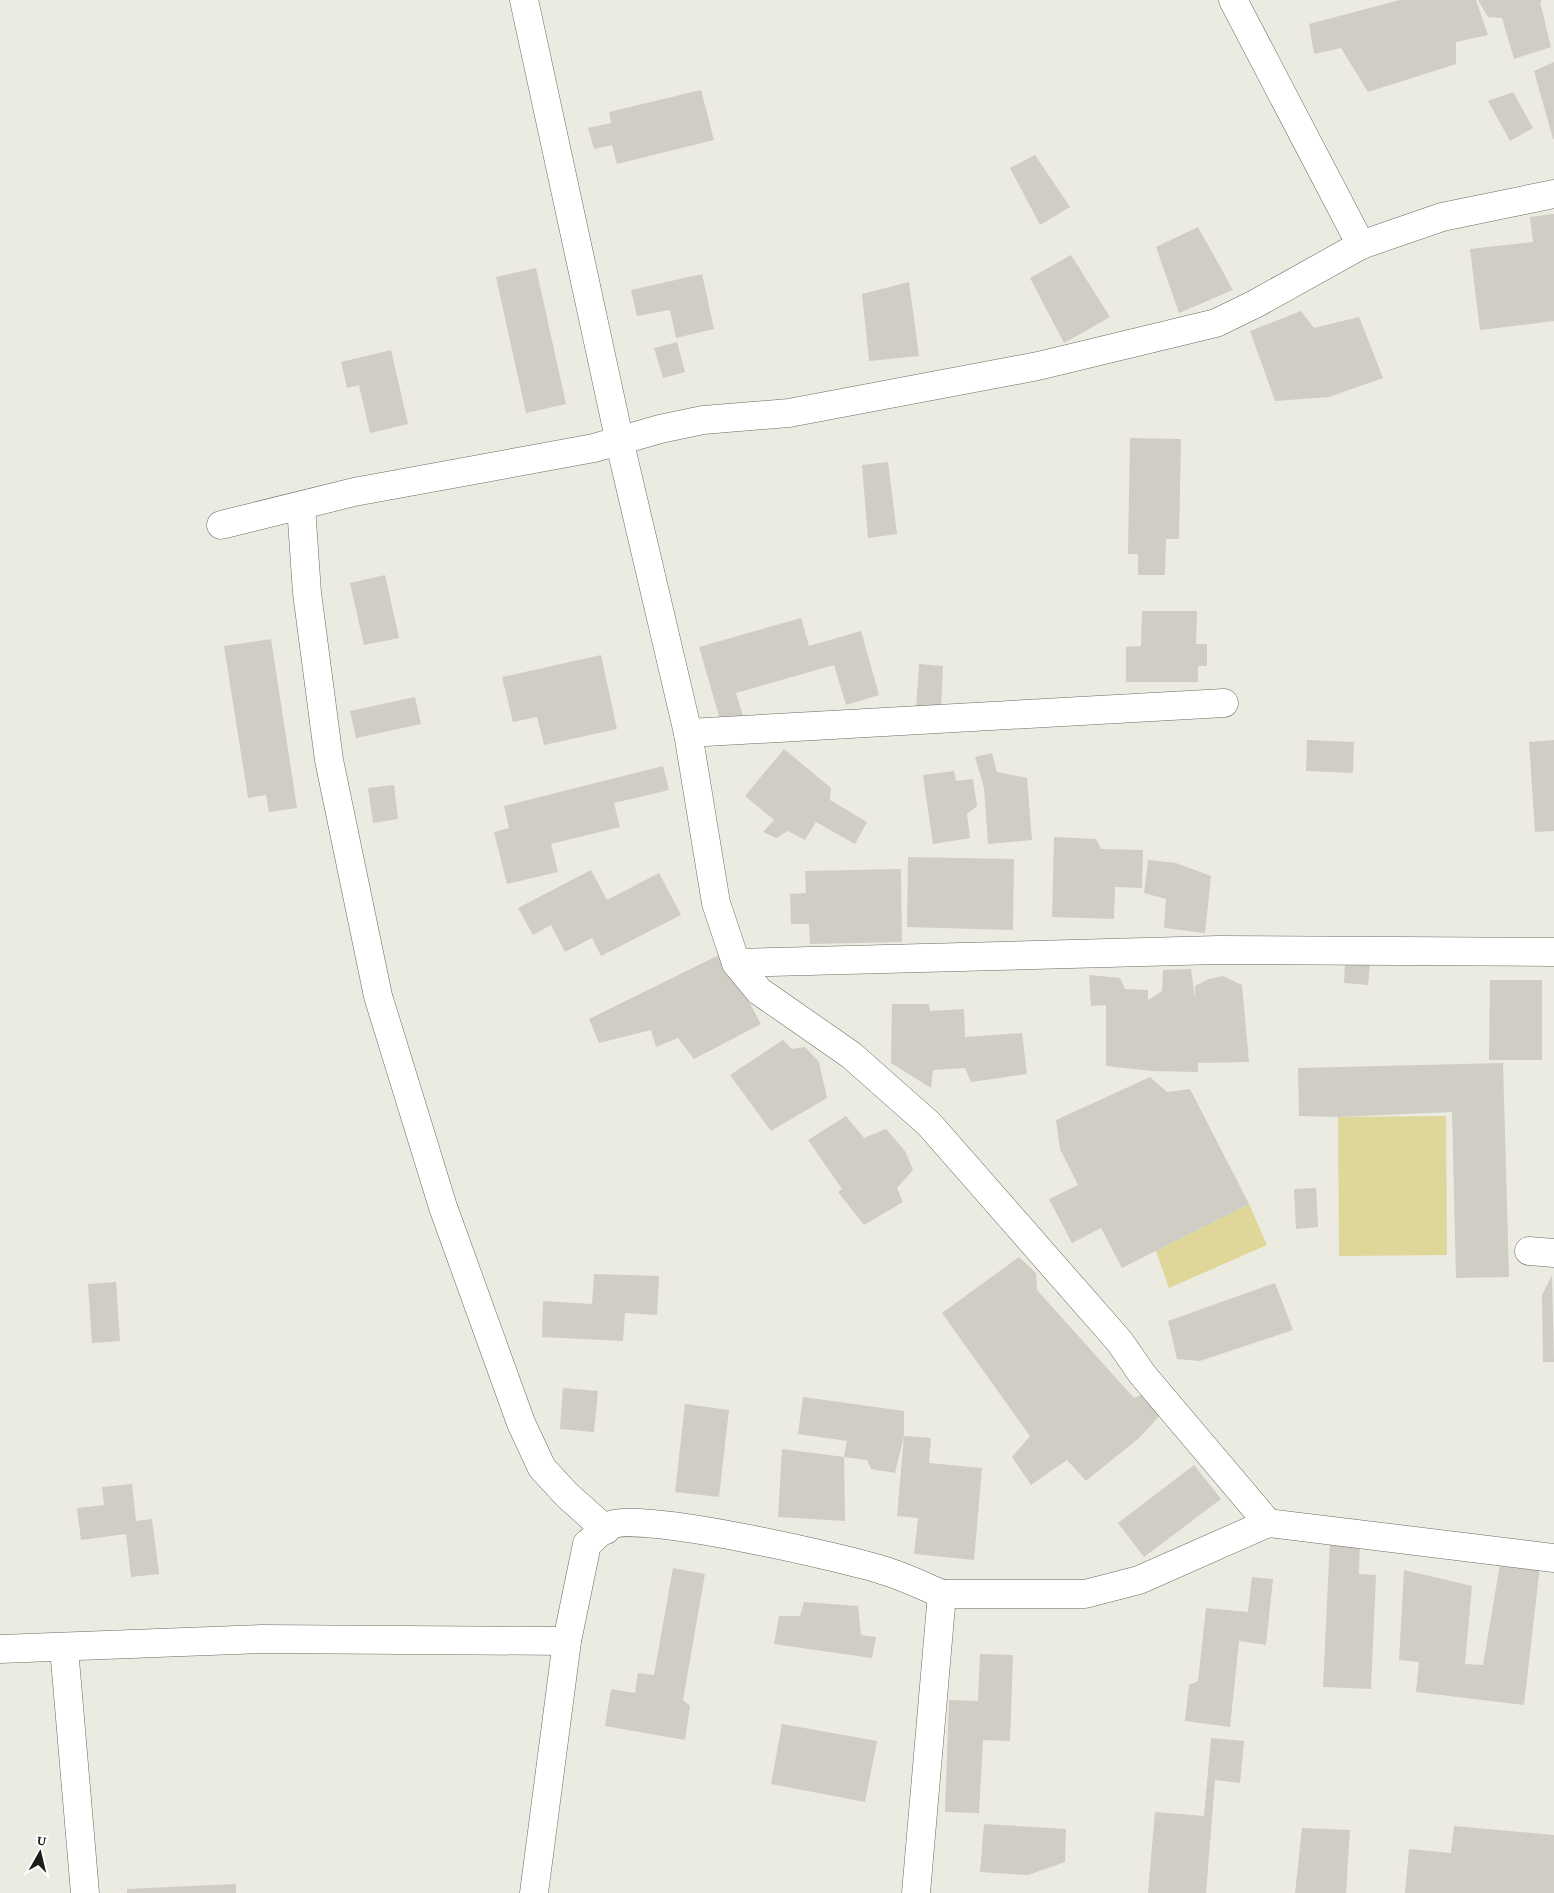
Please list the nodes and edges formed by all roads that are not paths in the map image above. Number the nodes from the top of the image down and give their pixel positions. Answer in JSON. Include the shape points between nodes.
{"nodes":[{"id":1,"x":524,"y":0,"type":"edge"},
{"id":2,"x":1233,"y":0,"type":"edge"},
{"id":3,"x":1554,"y":194,"type":"edge"},
{"id":4,"x":1361,"y":245,"type":"junction"},
{"id":5,"x":620,"y":440,"type":"junction"},
{"id":6,"x":301,"y":506,"type":"junction"},
{"id":7,"x":221,"y":525,"type":"dead end"},
{"id":8,"x":1224,"y":703,"type":"dead end"},
{"id":9,"x":688,"y":733,"type":"junction"},
{"id":10,"x":1554,"y":952,"type":"edge"},
{"id":11,"x":736,"y":963,"type":"junction"},
{"id":12,"x":1268,"y":1523,"type":"junction"},
{"id":13,"x":606,"y":1530,"type":"junction"},
{"id":14,"x":1554,"y":1558,"type":"edge"},
{"id":15,"x":942,"y":1594,"type":"junction"},
{"id":16,"x":567,"y":1641,"type":"junction"},
{"id":17,"x":64,"y":1648,"type":"junction"},
{"id":18,"x":0,"y":1649,"type":"edge"},
{"id":19,"x":85,"y":1893,"type":"edge"},
{"id":20,"x":534,"y":1893,"type":"edge"},
{"id":21,"x":916,"y":1893,"type":"edge"}],
"edges":[{"from":1,"to":5,"type":"street"},
{"from":2,"to":4,"type":"street"},
{"from":3,"to":4,"type":"street","via":[[1442,217]]},
{"from":4,"to":5,"type":"street","via":[[1216,323],[1038,366],[789,413],[703,420]]},
{"from":5,"to":6,"type":"street","via":[[594,448],[354,492]]},
{"from":5,"to":9,"type":"street"},
{"from":6,"to":7,"type":"street"},
{"from":6,"to":13,"type":"street","via":[[307,593],[329,760],[378,996],[443,1207],[521,1423],[542,1468]]},
{"from":8,"to":9,"type":"street"},
{"from":9,"to":11,"type":"street","via":[[716,903]]},
{"from":10,"to":11,"type":"street","via":[[1218,950]]},
{"from":11,"to":12,"type":"street","via":[[759,991],[851,1055],[929,1124],[1120,1342],[1142,1374]]},
{"from":12,"to":14,"type":"street"},
{"from":12,"to":15,"type":"street","via":[[1139,1580],[1085,1594]]},
{"from":13,"to":15,"type":"street","via":[[611,1525],[626,1523],[726,1535],[849,1560],[885,1570]]},
{"from":13,"to":16,"type":"street","via":[[587,1544]]},
{"from":15,"to":21,"type":"street"},
{"from":16,"to":17,"type":"street","via":[[262,1639]]},
{"from":16,"to":20,"type":"street"},
{"from":17,"to":18,"type":"street"},
{"from":17,"to":19,"type":"street"}]}
